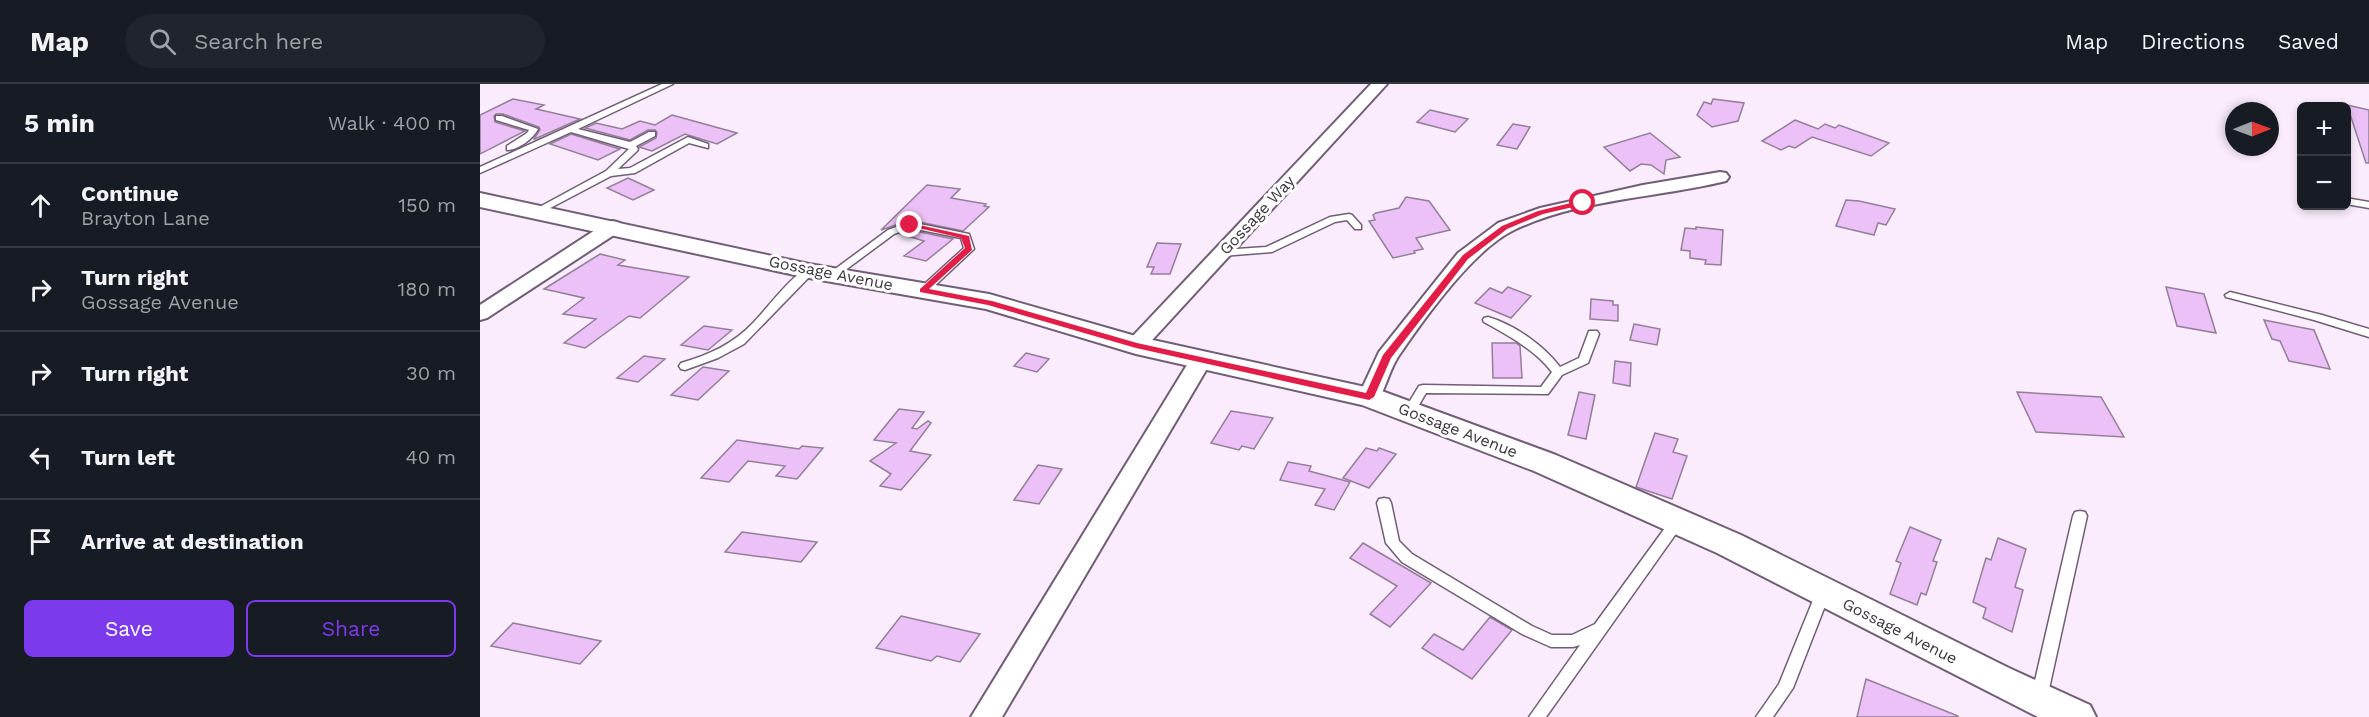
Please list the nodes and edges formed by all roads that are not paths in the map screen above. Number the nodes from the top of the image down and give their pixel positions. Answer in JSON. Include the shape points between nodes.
{"nodes":[{"id":1,"x":669,"y":84,"type":"edge"},
{"id":2,"x":1379,"y":84,"type":"edge"},
{"id":3,"x":500,"y":118,"type":"dead end"},
{"id":4,"x":569,"y":129,"type":"junction"},
{"id":5,"x":652,"y":134,"type":"dead end"},
{"id":6,"x":631,"y":145,"type":"junction"},
{"id":7,"x":705,"y":146,"type":"dead end"},
{"id":8,"x":480,"y":163,"type":"edge"},
{"id":9,"x":480,"y":170,"type":"edge"},
{"id":10,"x":609,"y":173,"type":"junction"},
{"id":11,"x":1720,"y":177,"type":"dead end"},
{"id":12,"x":480,"y":200,"type":"edge"},
{"id":13,"x":2351,"y":202,"type":"edge"},
{"id":14,"x":2369,"y":205,"type":"edge"},
{"id":15,"x":537,"y":212,"type":"junction"},
{"id":16,"x":1358,"y":226,"type":"dead end"},
{"id":17,"x":613,"y":227,"type":"junction"},
{"id":18,"x":1222,"y":253,"type":"junction"},
{"id":19,"x":821,"y":273,"type":"junction"},
{"id":20,"x":923,"y":291,"type":"junction"},
{"id":21,"x":2230,"y":295,"type":"dead end"},
{"id":22,"x":480,"y":314,"type":"edge"},
{"id":23,"x":1488,"y":320,"type":"dead end"},
{"id":24,"x":2369,"y":333,"type":"edge"},
{"id":25,"x":1593,"y":334,"type":"dead end"},
{"id":26,"x":1136,"y":345,"type":"junction"},
{"id":27,"x":1201,"y":360,"type":"junction"},
{"id":28,"x":686,"y":366,"type":"dead end"},
{"id":29,"x":1558,"y":372,"type":"junction"},
{"id":30,"x":1369,"y":397,"type":"junction"},
{"id":31,"x":1409,"y":412,"type":"junction"},
{"id":32,"x":1384,"y":503,"type":"dead end"},
{"id":33,"x":2080,"y":516,"type":"dead end"},
{"id":34,"x":1678,"y":521,"type":"junction"},
{"id":35,"x":1823,"y":592,"type":"junction"},
{"id":36,"x":1600,"y":629,"type":"junction"},
{"id":37,"x":2039,"y":699,"type":"junction"},
{"id":38,"x":986,"y":717,"type":"edge"},
{"id":39,"x":1537,"y":717,"type":"edge"},
{"id":40,"x":1764,"y":717,"type":"edge"},
{"id":41,"x":2077,"y":717,"type":"edge"}],
"edges":[{"from":1,"to":4,"type":"lane"},
{"from":2,"to":18,"type":"street","name":"Gossage Way"},
{"from":3,"to":8,"type":"lane","via":[[534,129],[519,144]]},
{"from":4,"to":6,"type":"lane"},
{"from":4,"to":9,"type":"lane"},
{"from":5,"to":6,"type":"lane"},
{"from":6,"to":10,"type":"lane","via":[[634,149]]},
{"from":7,"to":10,"type":"lane","via":[[688,140],[632,171]]},
{"from":10,"to":15,"type":"lane"},
{"from":11,"to":30,"type":"street","via":[[1551,210],[1504,227],[1466,257],[1429,302],[1387,357]]},
{"from":12,"to":15,"type":"street","name":"Gossage Avenue"},
{"from":13,"to":14,"type":"lane"},
{"from":15,"to":17,"type":"street","name":"Gossage Avenue"},
{"from":16,"to":18,"type":"lane","via":[[1349,217],[1333,219],[1276,247]]},
{"from":17,"to":19,"type":"street","name":"Gossage Avenue"},
{"from":17,"to":22,"type":"street"},
{"from":18,"to":26,"type":"street","name":"Gossage Way"},
{"from":19,"to":20,"type":"street","name":"Gossage Avenue"},
{"from":19,"to":20,"type":"lane","via":[[910,225],[965,236],[969,249]]},
{"from":19,"to":28,"type":"lane","via":[[794,283],[741,340]]},
{"from":20,"to":26,"type":"street","name":"Gossage Avenue","via":[[989,302]]},
{"from":21,"to":24,"type":"lane"},
{"from":23,"to":29,"type":"lane","via":[[1548,358]]},
{"from":25,"to":29,"type":"lane","via":[[1584,360]]},
{"from":26,"to":27,"type":"street","name":"Gossage Avenue"},
{"from":27,"to":30,"type":"street","name":"Gossage Avenue"},
{"from":27,"to":38,"type":"street"},
{"from":29,"to":31,"type":"lane","via":[[1544,391],[1423,389]]},
{"from":30,"to":31,"type":"street","name":"Gossage Avenue"},
{"from":31,"to":34,"type":"street","name":"Gossage Avenue","via":[[1545,463]]},
{"from":32,"to":36,"type":"lane","via":[[1393,543],[1407,558],[1527,630],[1551,641],[1573,641]]},
{"from":33,"to":37,"type":"lane"},
{"from":34,"to":35,"type":"street","name":"Gossage Avenue"},
{"from":34,"to":36,"type":"lane"},
{"from":35,"to":37,"type":"street","name":"Gossage Avenue"},
{"from":35,"to":40,"type":"lane","via":[[1785,688]]},
{"from":36,"to":39,"type":"lane"},
{"from":37,"to":41,"type":"street","name":"Gossage Avenue"}]}
